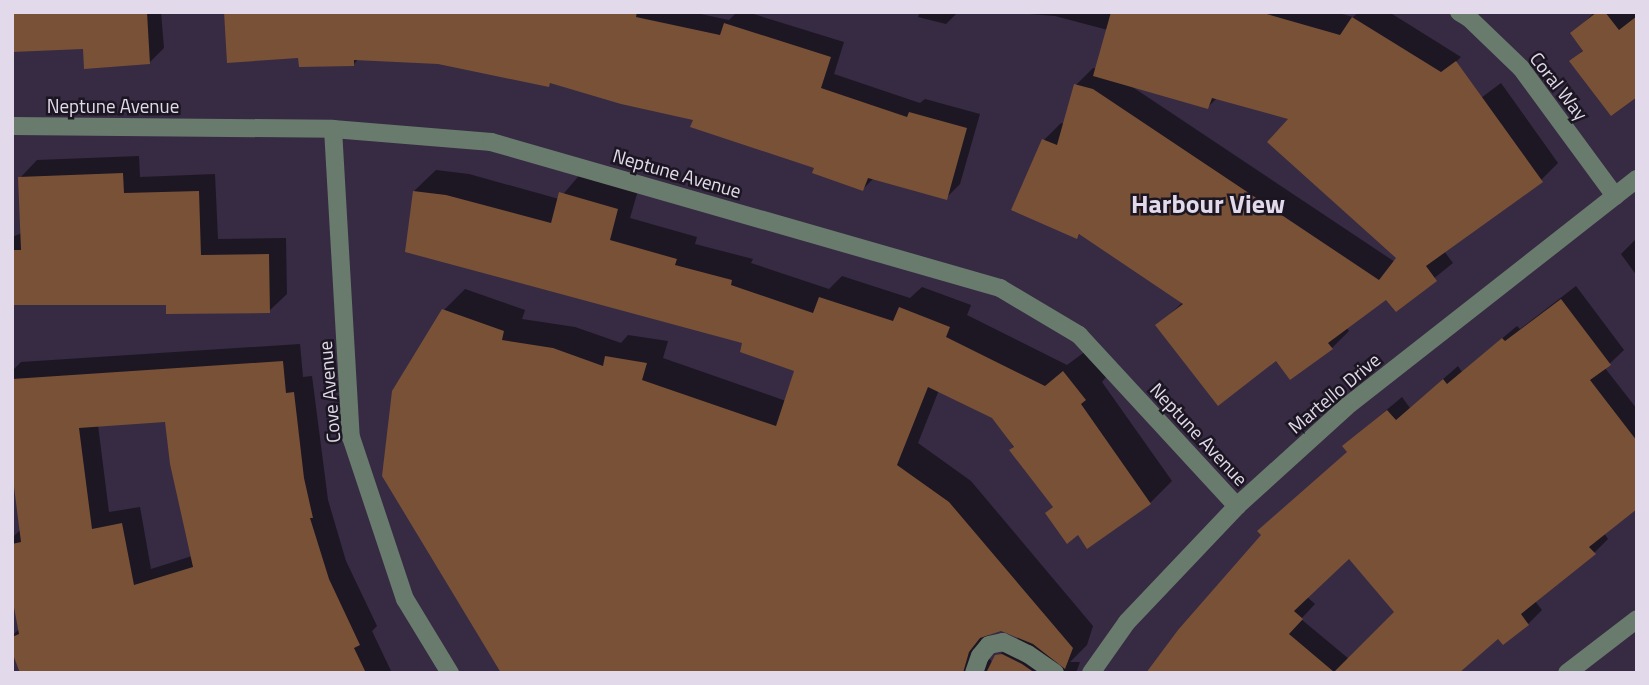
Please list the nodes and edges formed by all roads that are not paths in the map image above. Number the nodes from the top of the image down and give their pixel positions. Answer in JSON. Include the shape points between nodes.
{"nodes":[{"id":1,"x":1458,"y":12,"type":"edge"},
{"id":2,"x":12,"y":126,"type":"edge"},
{"id":3,"x":333,"y":129,"type":"junction"},
{"id":4,"x":1637,"y":179,"type":"edge"},
{"id":5,"x":1615,"y":196,"type":"junction"},
{"id":6,"x":1237,"y":506,"type":"junction"},
{"id":7,"x":1637,"y":619,"type":"edge"},
{"id":8,"x":450,"y":673,"type":"edge"},
{"id":9,"x":974,"y":673,"type":"edge"},
{"id":10,"x":1055,"y":673,"type":"edge"},
{"id":11,"x":1091,"y":673,"type":"edge"},
{"id":12,"x":1567,"y":673,"type":"edge"}],
"edges":[{"from":1,"to":5,"type":"street","name":"Coral Way","via":[[1521,68]]},
{"from":2,"to":3,"type":"street","name":"Neptune Avenue"},
{"from":3,"to":6,"type":"street","name":"Neptune Avenue","via":[[491,142],[1000,288],[1079,335]]},
{"from":3,"to":8,"type":"street","name":"Cove Avenue","via":[[351,438],[405,599]]},
{"from":4,"to":5,"type":"street","name":"Martello Drive"},
{"from":5,"to":6,"type":"street","name":"Martello Drive","via":[[1346,407]]},
{"from":6,"to":11,"type":"street","name":"Martello Drive","via":[[1127,622]]},
{"from":7,"to":12,"type":"street"},
{"from":9,"to":10,"type":"street","via":[[989,645],[1003,642]]}]}
